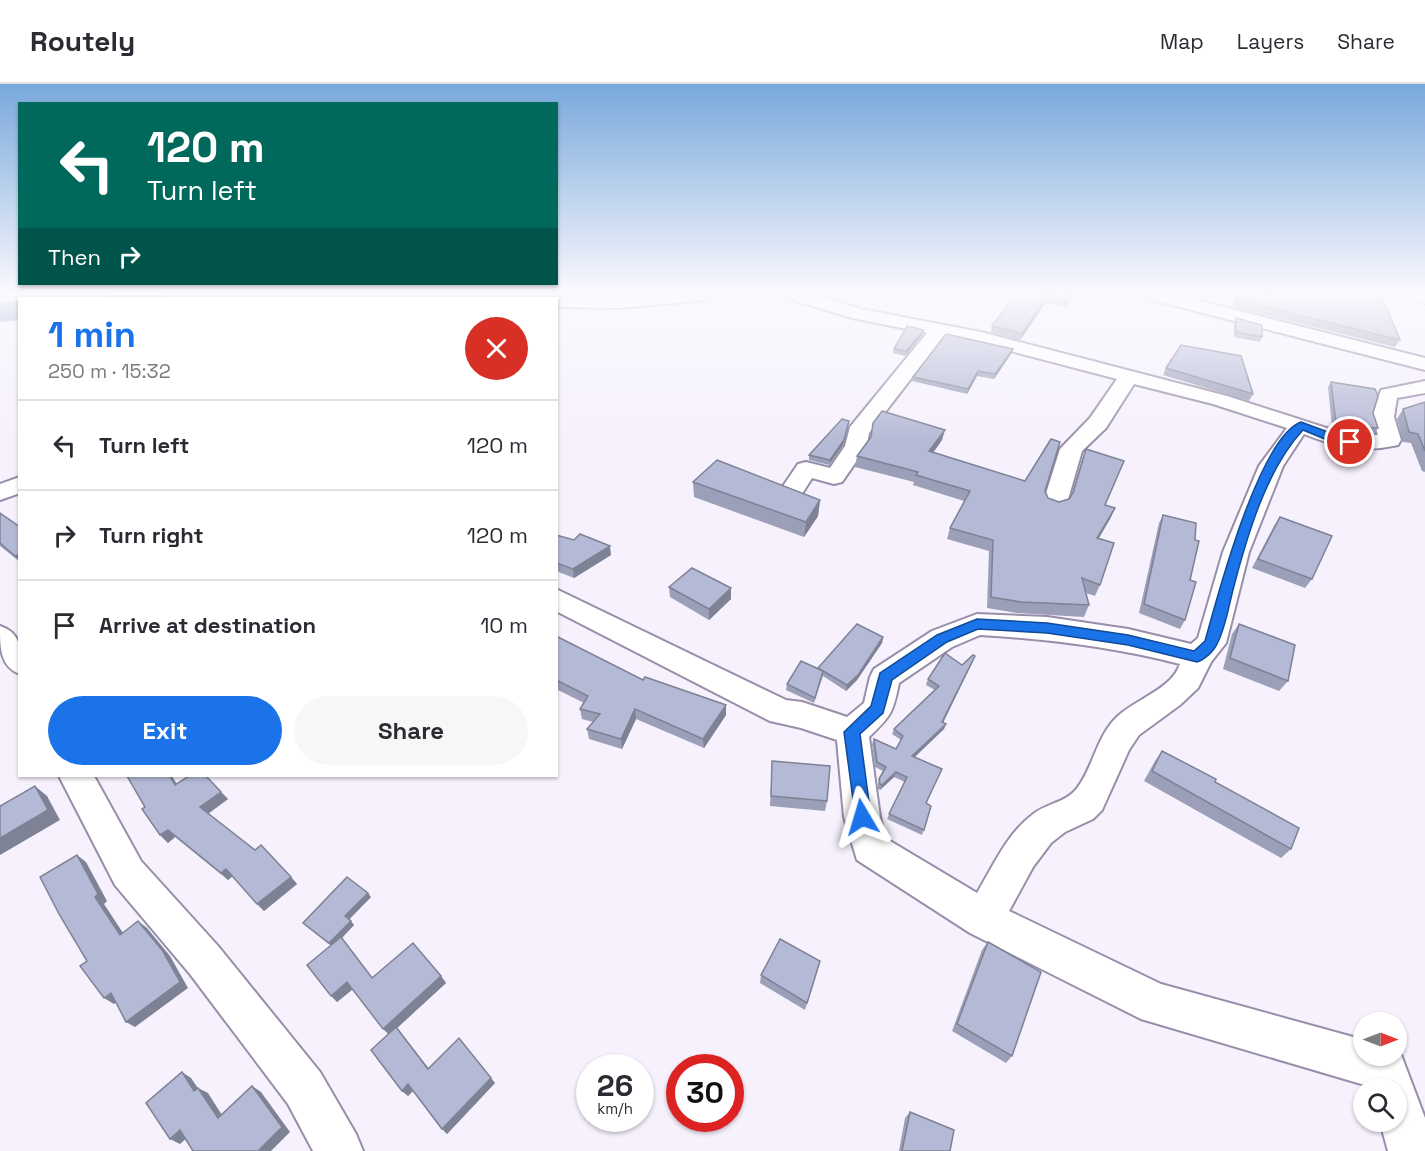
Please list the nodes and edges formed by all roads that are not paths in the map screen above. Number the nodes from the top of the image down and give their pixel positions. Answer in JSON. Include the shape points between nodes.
{"nodes":[{"id":1,"x":927,"y":345,"type":"edge"},
{"id":2,"x":1007,"y":345,"type":"edge"},
{"id":3,"x":1350,"y":345,"type":"edge"},
{"id":4,"x":1425,"y":364,"type":"edge"},
{"id":5,"x":1129,"y":376,"type":"junction"},
{"id":6,"x":1425,"y":387,"type":"edge"},
{"id":7,"x":1301,"y":425,"type":"junction"},
{"id":8,"x":18,"y":485,"type":"edge"},
{"id":9,"x":791,"y":492,"type":"edge"},
{"id":10,"x":0,"y":493,"type":"edge"},
{"id":11,"x":1055,"y":503,"type":"edge"},
{"id":12,"x":558,"y":599,"type":"edge"},
{"id":13,"x":0,"y":637,"type":"edge"},
{"id":14,"x":1197,"y":657,"type":"junction"},
{"id":15,"x":18,"y":660,"type":"edge"},
{"id":16,"x":852,"y":732,"type":"junction"},
{"id":17,"x":77,"y":777,"type":"edge"},
{"id":18,"x":984,"y":919,"type":"junction"},
{"id":19,"x":1388,"y":1078,"type":"edge"},
{"id":20,"x":1407,"y":1130,"type":"edge"},
{"id":21,"x":339,"y":1151,"type":"edge"},
{"id":22,"x":1412,"y":1151,"type":"edge"}],
"edges":[{"from":1,"to":9,"type":"street","via":[[858,432],[856,446],[838,473],[834,477],[806,469]]},
{"from":2,"to":5,"type":"street"},
{"from":3,"to":4,"type":"street"},
{"from":5,"to":7,"type":"street"},
{"from":5,"to":11,"type":"street","via":[[1098,423],[1071,449]]},
{"from":6,"to":7,"type":"street","via":[[1388,394],[1383,417],[1390,440],[1368,445],[1331,438]]},
{"from":7,"to":14,"type":"street","via":[[1270,466],[1236,552],[1211,643]]},
{"from":8,"to":10,"type":"street"},
{"from":12,"to":16,"type":"street","via":[[781,712]]},
{"from":13,"to":15,"type":"street"},
{"from":14,"to":16,"type":"street","via":[[1128,640],[977,624],[942,639],[885,677],[878,709]]},
{"from":14,"to":18,"type":"street","via":[[1196,666],[1179,690],[1128,726],[1111,751],[1089,801],[1046,824],[1025,848]]},
{"from":16,"to":18,"type":"street","via":[[862,817],[870,848]]},
{"from":17,"to":21,"type":"street","via":[[128,873],[204,960],[304,1088]]},
{"from":18,"to":19,"type":"street","via":[[1156,1004],[1384,1068]]},
{"from":20,"to":22,"type":"street"}]}
